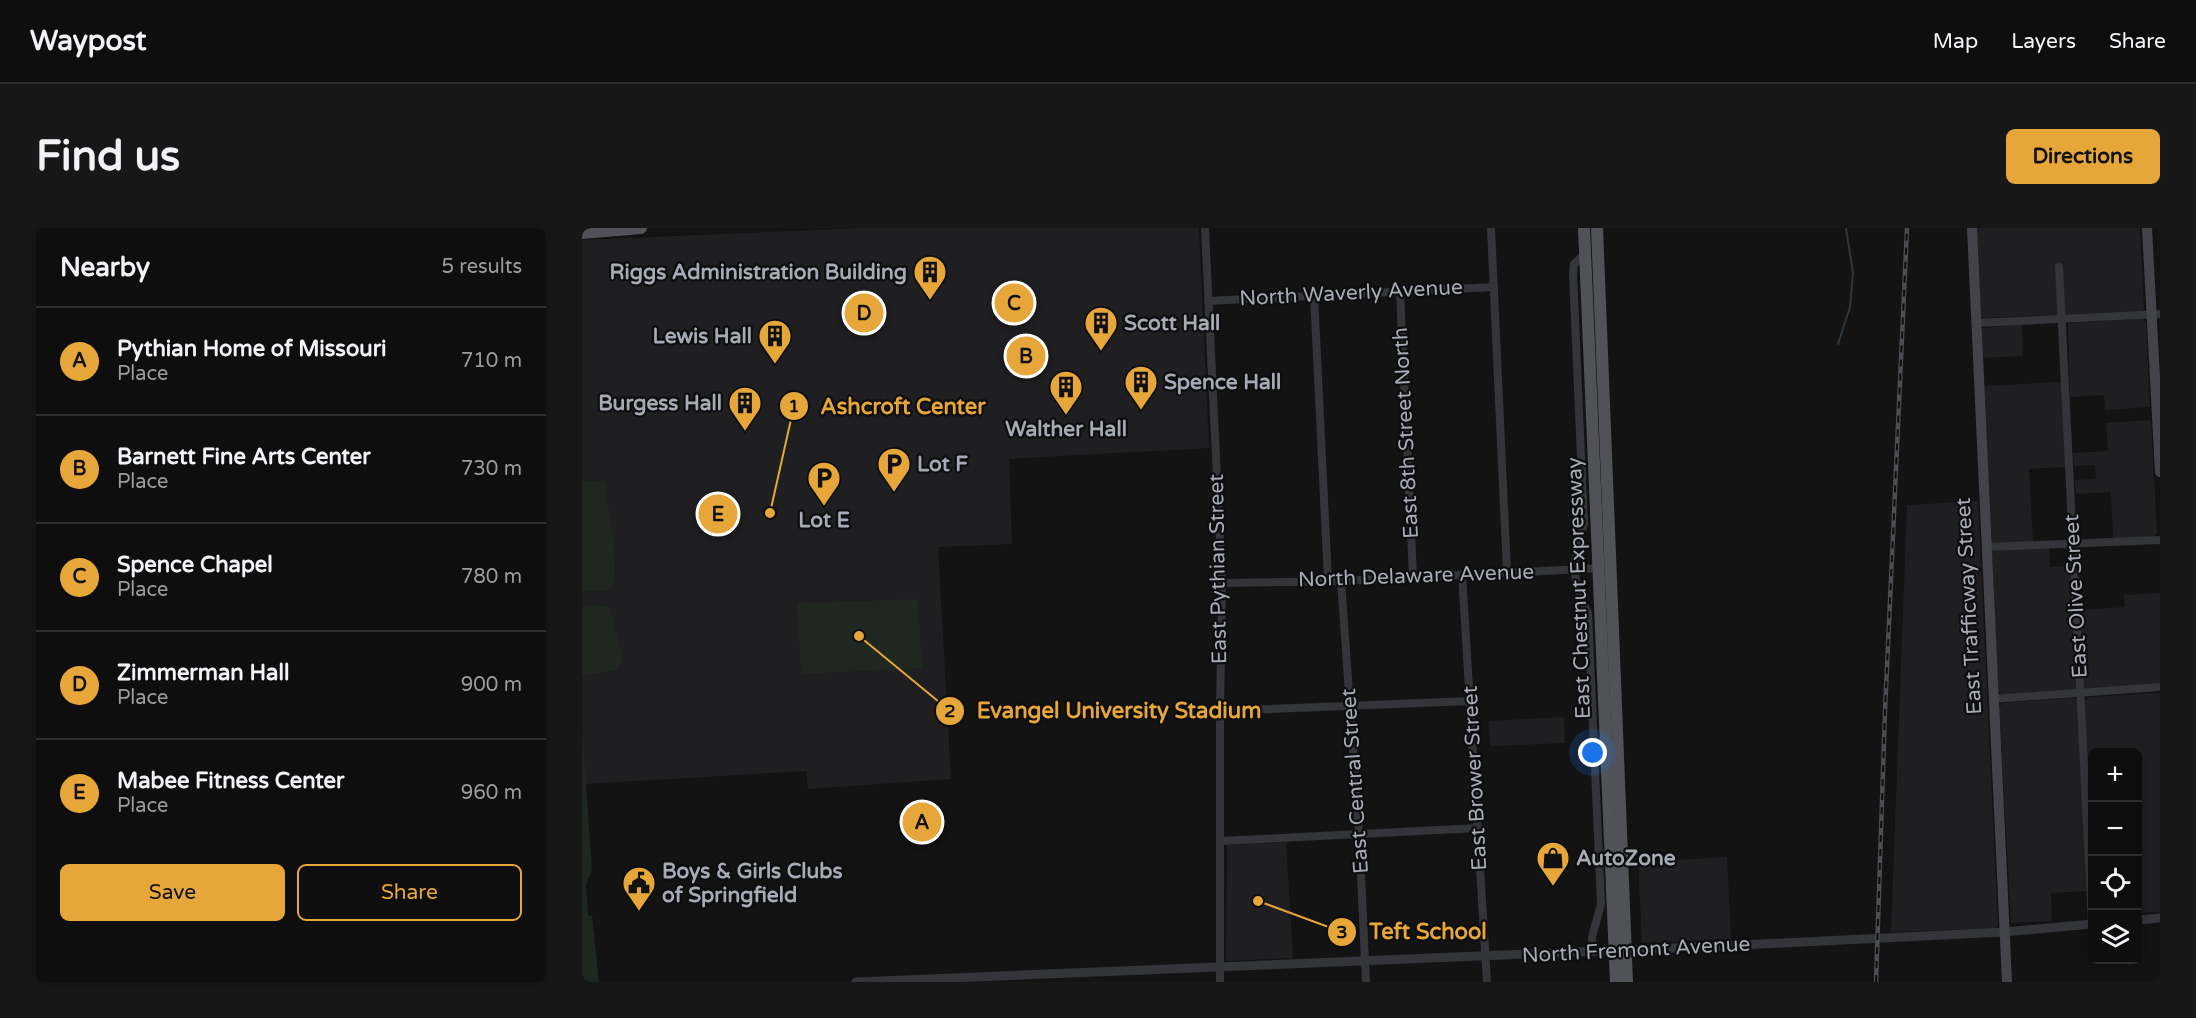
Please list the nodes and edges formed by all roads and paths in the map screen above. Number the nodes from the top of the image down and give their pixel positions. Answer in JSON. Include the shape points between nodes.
{"nodes":[{"id":1,"x":641,"y":228,"type":"edge"},
{"id":2,"x":1205,"y":228,"type":"edge"},
{"id":3,"x":1491,"y":228,"type":"edge"},
{"id":4,"x":1597,"y":228,"type":"edge"},
{"id":5,"x":1602,"y":228,"type":"edge"},
{"id":6,"x":1972,"y":228,"type":"edge"},
{"id":7,"x":2147,"y":228,"type":"edge"},
{"id":8,"x":1583,"y":232,"type":"edge"},
{"id":9,"x":582,"y":233,"type":"edge"},
{"id":10,"x":1585,"y":254,"type":"junction"},
{"id":11,"x":2059,"y":267,"type":"dead end"},
{"id":12,"x":1494,"y":286,"type":"junction"},
{"id":13,"x":1400,"y":291,"type":"junction"},
{"id":14,"x":1314,"y":295,"type":"junction"},
{"id":15,"x":1208,"y":301,"type":"junction"},
{"id":16,"x":2156,"y":314,"type":"edge"},
{"id":17,"x":2062,"y":319,"type":"junction"},
{"id":18,"x":1976,"y":322,"type":"junction"},
{"id":19,"x":1600,"y":329,"type":"junction"},
{"id":20,"x":2160,"y":471,"type":"edge"},
{"id":21,"x":2160,"y":540,"type":"edge"},
{"id":22,"x":2074,"y":543,"type":"junction"},
{"id":23,"x":1986,"y":547,"type":"junction"},
{"id":24,"x":1603,"y":568,"type":"junction"},
{"id":25,"x":1575,"y":569,"type":"junction"},
{"id":26,"x":1507,"y":572,"type":"junction"},
{"id":27,"x":1462,"y":574,"type":"junction"},
{"id":28,"x":1413,"y":576,"type":"junction"},
{"id":29,"x":1328,"y":580,"type":"junction"},
{"id":30,"x":1341,"y":581,"type":"junction"},
{"id":31,"x":1222,"y":583,"type":"junction"},
{"id":32,"x":2160,"y":687,"type":"edge"},
{"id":33,"x":2082,"y":694,"type":"junction"},
{"id":34,"x":1993,"y":699,"type":"junction"},
{"id":35,"x":1471,"y":701,"type":"junction"},
{"id":36,"x":1350,"y":705,"type":"junction"},
{"id":37,"x":1220,"y":711,"type":"junction"},
{"id":38,"x":1479,"y":828,"type":"junction"},
{"id":39,"x":1359,"y":833,"type":"junction"},
{"id":40,"x":1220,"y":841,"type":"junction"},
{"id":41,"x":2091,"y":910,"type":"edge"},
{"id":42,"x":2160,"y":918,"type":"edge"},
{"id":43,"x":2142,"y":920,"type":"edge"},
{"id":44,"x":2088,"y":924,"type":"edge"},
{"id":45,"x":2004,"y":932,"type":"junction"},
{"id":46,"x":1620,"y":950,"type":"junction"},
{"id":47,"x":1593,"y":952,"type":"junction"},
{"id":48,"x":1485,"y":957,"type":"junction"},
{"id":49,"x":1365,"y":960,"type":"junction"},
{"id":50,"x":1220,"y":967,"type":"junction"},
{"id":51,"x":1100,"y":972,"type":"junction"},
{"id":52,"x":977,"y":979,"type":"edge"},
{"id":53,"x":856,"y":982,"type":"edge"},
{"id":54,"x":1100,"y":982,"type":"edge"},
{"id":55,"x":1220,"y":982,"type":"edge"},
{"id":56,"x":1366,"y":982,"type":"edge"},
{"id":57,"x":1487,"y":982,"type":"edge"},
{"id":58,"x":1616,"y":982,"type":"edge"},
{"id":59,"x":1628,"y":982,"type":"edge"},
{"id":60,"x":2007,"y":982,"type":"edge"}],
"edges":[{"from":1,"to":9,"type":"main road"},
{"from":2,"to":15,"type":"street","name":"East Pythian Street"},
{"from":3,"to":12,"type":"street"},
{"from":4,"to":19,"type":"main road","name":"East Chestnut Expressway"},
{"from":5,"to":19,"type":"main road","via":[[1605,303]]},
{"from":6,"to":18,"type":"main road","name":"East Trafficway Street"},
{"from":7,"to":16,"type":"main road"},
{"from":8,"to":10,"type":"main road","name":"East Chestnut Expressway"},
{"from":10,"to":24,"type":"main road","name":"East Chestnut Expressway"},
{"from":10,"to":25,"type":"street","via":[[1574,264],[1573,274],[1584,524],[1575,552]]},
{"from":11,"to":17,"type":"street","name":"East Olive Street"},
{"from":12,"to":13,"type":"street","name":"North Waverly Avenue"},
{"from":12,"to":26,"type":"street"},
{"from":13,"to":14,"type":"street","name":"North Waverly Avenue"},
{"from":13,"to":28,"type":"street","name":"East 8th Street North"},
{"from":14,"to":15,"type":"street","name":"North Waverly Avenue"},
{"from":14,"to":29,"type":"street"},
{"from":15,"to":31,"type":"street","name":"East Pythian Street"},
{"from":16,"to":17,"type":"street"},
{"from":16,"to":20,"type":"main road"},
{"from":17,"to":18,"type":"street"},
{"from":17,"to":22,"type":"street","name":"East Olive Street"},
{"from":18,"to":23,"type":"main road","name":"East Trafficway Street"},
{"from":19,"to":24,"type":"main road","name":"East Chestnut Expressway"},
{"from":21,"to":22,"type":"street"},
{"from":22,"to":23,"type":"street"},
{"from":22,"to":33,"type":"street","name":"East Olive Street"},
{"from":23,"to":34,"type":"main road","name":"East Trafficway Street"},
{"from":24,"to":25,"type":"street","name":"North Delaware Avenue"},
{"from":24,"to":46,"type":"main road","name":"East Chestnut Expressway"},
{"from":25,"to":26,"type":"street","name":"North Delaware Avenue"},
{"from":25,"to":47,"type":"street","via":[[1576,590],[1588,613],[1589,625],[1601,904],[1592,937]]},
{"from":26,"to":27,"type":"street","name":"North Delaware Avenue"},
{"from":27,"to":28,"type":"street","name":"North Delaware Avenue"},
{"from":27,"to":35,"type":"street","name":"East Brower Street"},
{"from":28,"to":30,"type":"street","name":"North Delaware Avenue"},
{"from":29,"to":30,"type":"street","name":"North Delaware Avenue"},
{"from":29,"to":31,"type":"street","name":"North Delaware Avenue"},
{"from":30,"to":36,"type":"street","name":"East Central Street"},
{"from":31,"to":37,"type":"street","name":"East Pythian Street"},
{"from":32,"to":33,"type":"street"},
{"from":33,"to":34,"type":"street"},
{"from":33,"to":41,"type":"street","name":"East Olive Street"},
{"from":34,"to":45,"type":"main road","name":"East Trafficway Street"},
{"from":35,"to":36,"type":"street"},
{"from":35,"to":38,"type":"street","name":"East Brower Street"},
{"from":36,"to":37,"type":"street"},
{"from":36,"to":39,"type":"street","name":"East Central Street"},
{"from":37,"to":40,"type":"street","name":"East Pythian Street"},
{"from":38,"to":39,"type":"street"},
{"from":38,"to":48,"type":"street","name":"East Brower Street"},
{"from":39,"to":40,"type":"street"},
{"from":39,"to":49,"type":"street","name":"East Central Street"},
{"from":40,"to":50,"type":"street","name":"East Pythian Street"},
{"from":42,"to":43,"type":"street"},
{"from":44,"to":45,"type":"street","name":"North Fremont Avenue"},
{"from":45,"to":46,"type":"street","name":"North Fremont Avenue"},
{"from":45,"to":60,"type":"main road","name":"East Trafficway Street"},
{"from":46,"to":47,"type":"street","name":"North Fremont Avenue"},
{"from":46,"to":58,"type":"main road","name":"East Chestnut Expressway"},
{"from":46,"to":59,"type":"main road","name":"East Chestnut Expressway"},
{"from":47,"to":48,"type":"street","name":"North Fremont Avenue"},
{"from":48,"to":49,"type":"street","name":"North Fremont Avenue"},
{"from":48,"to":57,"type":"street","name":"East Brower Street"},
{"from":49,"to":50,"type":"street","name":"North Fremont Avenue"},
{"from":49,"to":56,"type":"street","name":"East Central Street"},
{"from":50,"to":51,"type":"street","name":"North Fremont Avenue"},
{"from":50,"to":55,"type":"street","name":"East Pythian Street"},
{"from":51,"to":52,"type":"street","name":"North Fremont Avenue"},
{"from":51,"to":54,"type":"street"},
{"from":52,"to":53,"type":"street","name":"North Fremont Avenue"}]}
